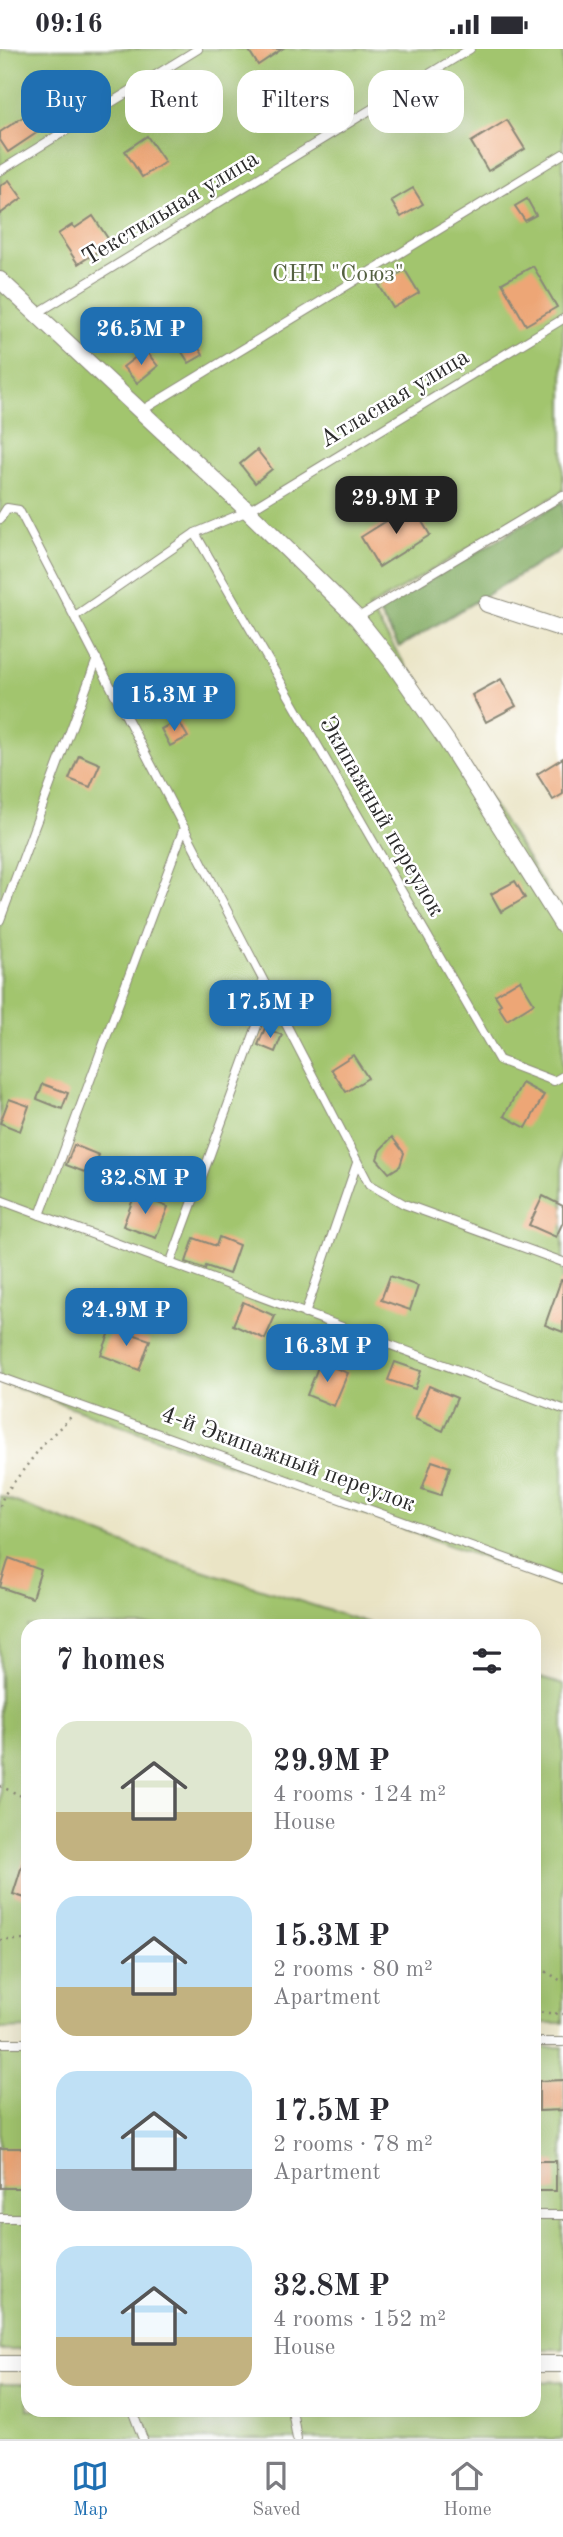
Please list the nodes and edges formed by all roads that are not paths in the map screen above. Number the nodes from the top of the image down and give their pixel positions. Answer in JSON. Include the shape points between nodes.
{"nodes":[{"id":1,"x":198,"y":49,"type":"edge"},
{"id":2,"x":470,"y":49,"type":"edge"},
{"id":3,"x":563,"y":154,"type":"edge"},
{"id":4,"x":0,"y":171,"type":"edge"},
{"id":5,"x":0,"y":280,"type":"edge"},
{"id":6,"x":36,"y":314,"type":"junction"},
{"id":7,"x":563,"y":319,"type":"edge"},
{"id":8,"x":140,"y":411,"type":"junction"},
{"id":9,"x":563,"y":495,"type":"edge"},
{"id":10,"x":248,"y":511,"type":"junction"},
{"id":11,"x":0,"y":519,"type":"edge"},
{"id":12,"x":194,"y":533,"type":"junction"},
{"id":13,"x":487,"y":604,"type":"dead end"},
{"id":14,"x":75,"y":616,"type":"junction"},
{"id":15,"x":357,"y":618,"type":"junction"},
{"id":16,"x":563,"y":629,"type":"edge"},
{"id":17,"x":97,"y":659,"type":"junction"},
{"id":18,"x":184,"y":828,"type":"junction"},
{"id":19,"x":0,"y":920,"type":"edge"},
{"id":20,"x":563,"y":926,"type":"edge"},
{"id":21,"x":269,"y":993,"type":"junction"},
{"id":22,"x":563,"y":1076,"type":"edge"},
{"id":23,"x":357,"y":1163,"type":"junction"},
{"id":24,"x":0,"y":1201,"type":"edge"},
{"id":25,"x":40,"y":1215,"type":"junction"},
{"id":26,"x":563,"y":1262,"type":"edge"},
{"id":27,"x":170,"y":1264,"type":"junction"},
{"id":28,"x":305,"y":1314,"type":"junction"},
{"id":29,"x":0,"y":1377,"type":"edge"},
{"id":30,"x":563,"y":1409,"type":"edge"},
{"id":31,"x":563,"y":1579,"type":"edge"},
{"id":32,"x":541,"y":2042,"type":"edge"},
{"id":33,"x":563,"y":2042,"type":"edge"},
{"id":34,"x":0,"y":2043,"type":"edge"},
{"id":35,"x":21,"y":2043,"type":"edge"},
{"id":36,"x":541,"y":2215,"type":"edge"},
{"id":37,"x":563,"y":2215,"type":"edge"},
{"id":38,"x":0,"y":2218,"type":"edge"},
{"id":39,"x":21,"y":2218,"type":"edge"},
{"id":40,"x":0,"y":2364,"type":"edge"},
{"id":41,"x":21,"y":2364,"type":"edge"},
{"id":42,"x":541,"y":2364,"type":"edge"},
{"id":43,"x":563,"y":2364,"type":"edge"},
{"id":44,"x":135,"y":2417,"type":"edge"},
{"id":45,"x":293,"y":2417,"type":"edge"},
{"id":46,"x":143,"y":2439,"type":"edge"},
{"id":47,"x":297,"y":2439,"type":"edge"}],
"edges":[{"from":1,"to":4,"type":"lane"},
{"from":2,"to":6,"type":"lane","name":"Текстильная улица"},
{"from":3,"to":8,"type":"lane"},
{"from":5,"to":6,"type":"street"},
{"from":6,"to":8,"type":"street"},
{"from":7,"to":10,"type":"lane","name":"Атласная улица"},
{"from":8,"to":10,"type":"street"},
{"from":9,"to":15,"type":"lane"},
{"from":10,"to":12,"type":"lane","name":"Атласная улица"},
{"from":10,"to":15,"type":"street"},
{"from":11,"to":14,"type":"lane","via":[[7,508],[19,510]]},
{"from":12,"to":14,"type":"lane","name":"Атласная улица"},
{"from":12,"to":22,"type":"lane","name":"Экипажный переулок","via":[[499,1060],[554,1080]]},
{"from":13,"to":16,"type":"street"},
{"from":14,"to":17,"type":"lane"},
{"from":15,"to":20,"type":"street","via":[[446,740]]},
{"from":17,"to":18,"type":"lane"},
{"from":17,"to":19,"type":"lane"},
{"from":18,"to":21,"type":"lane"},
{"from":18,"to":25,"type":"lane"},
{"from":21,"to":23,"type":"lane"},
{"from":21,"to":27,"type":"lane"},
{"from":23,"to":26,"type":"lane","via":[[369,1184],[382,1194]]},
{"from":23,"to":28,"type":"lane"},
{"from":24,"to":25,"type":"lane"},
{"from":25,"to":27,"type":"lane"},
{"from":27,"to":28,"type":"lane"},
{"from":28,"to":30,"type":"lane"},
{"from":29,"to":31,"type":"lane","name":"4-й Экипажный переулок"},
{"from":32,"to":33,"type":"lane"},
{"from":34,"to":35,"type":"lane"},
{"from":36,"to":37,"type":"lane"},
{"from":38,"to":39,"type":"lane"},
{"from":40,"to":41,"type":"street"},
{"from":42,"to":43,"type":"street"},
{"from":44,"to":46,"type":"lane"},
{"from":45,"to":47,"type":"lane"}]}
